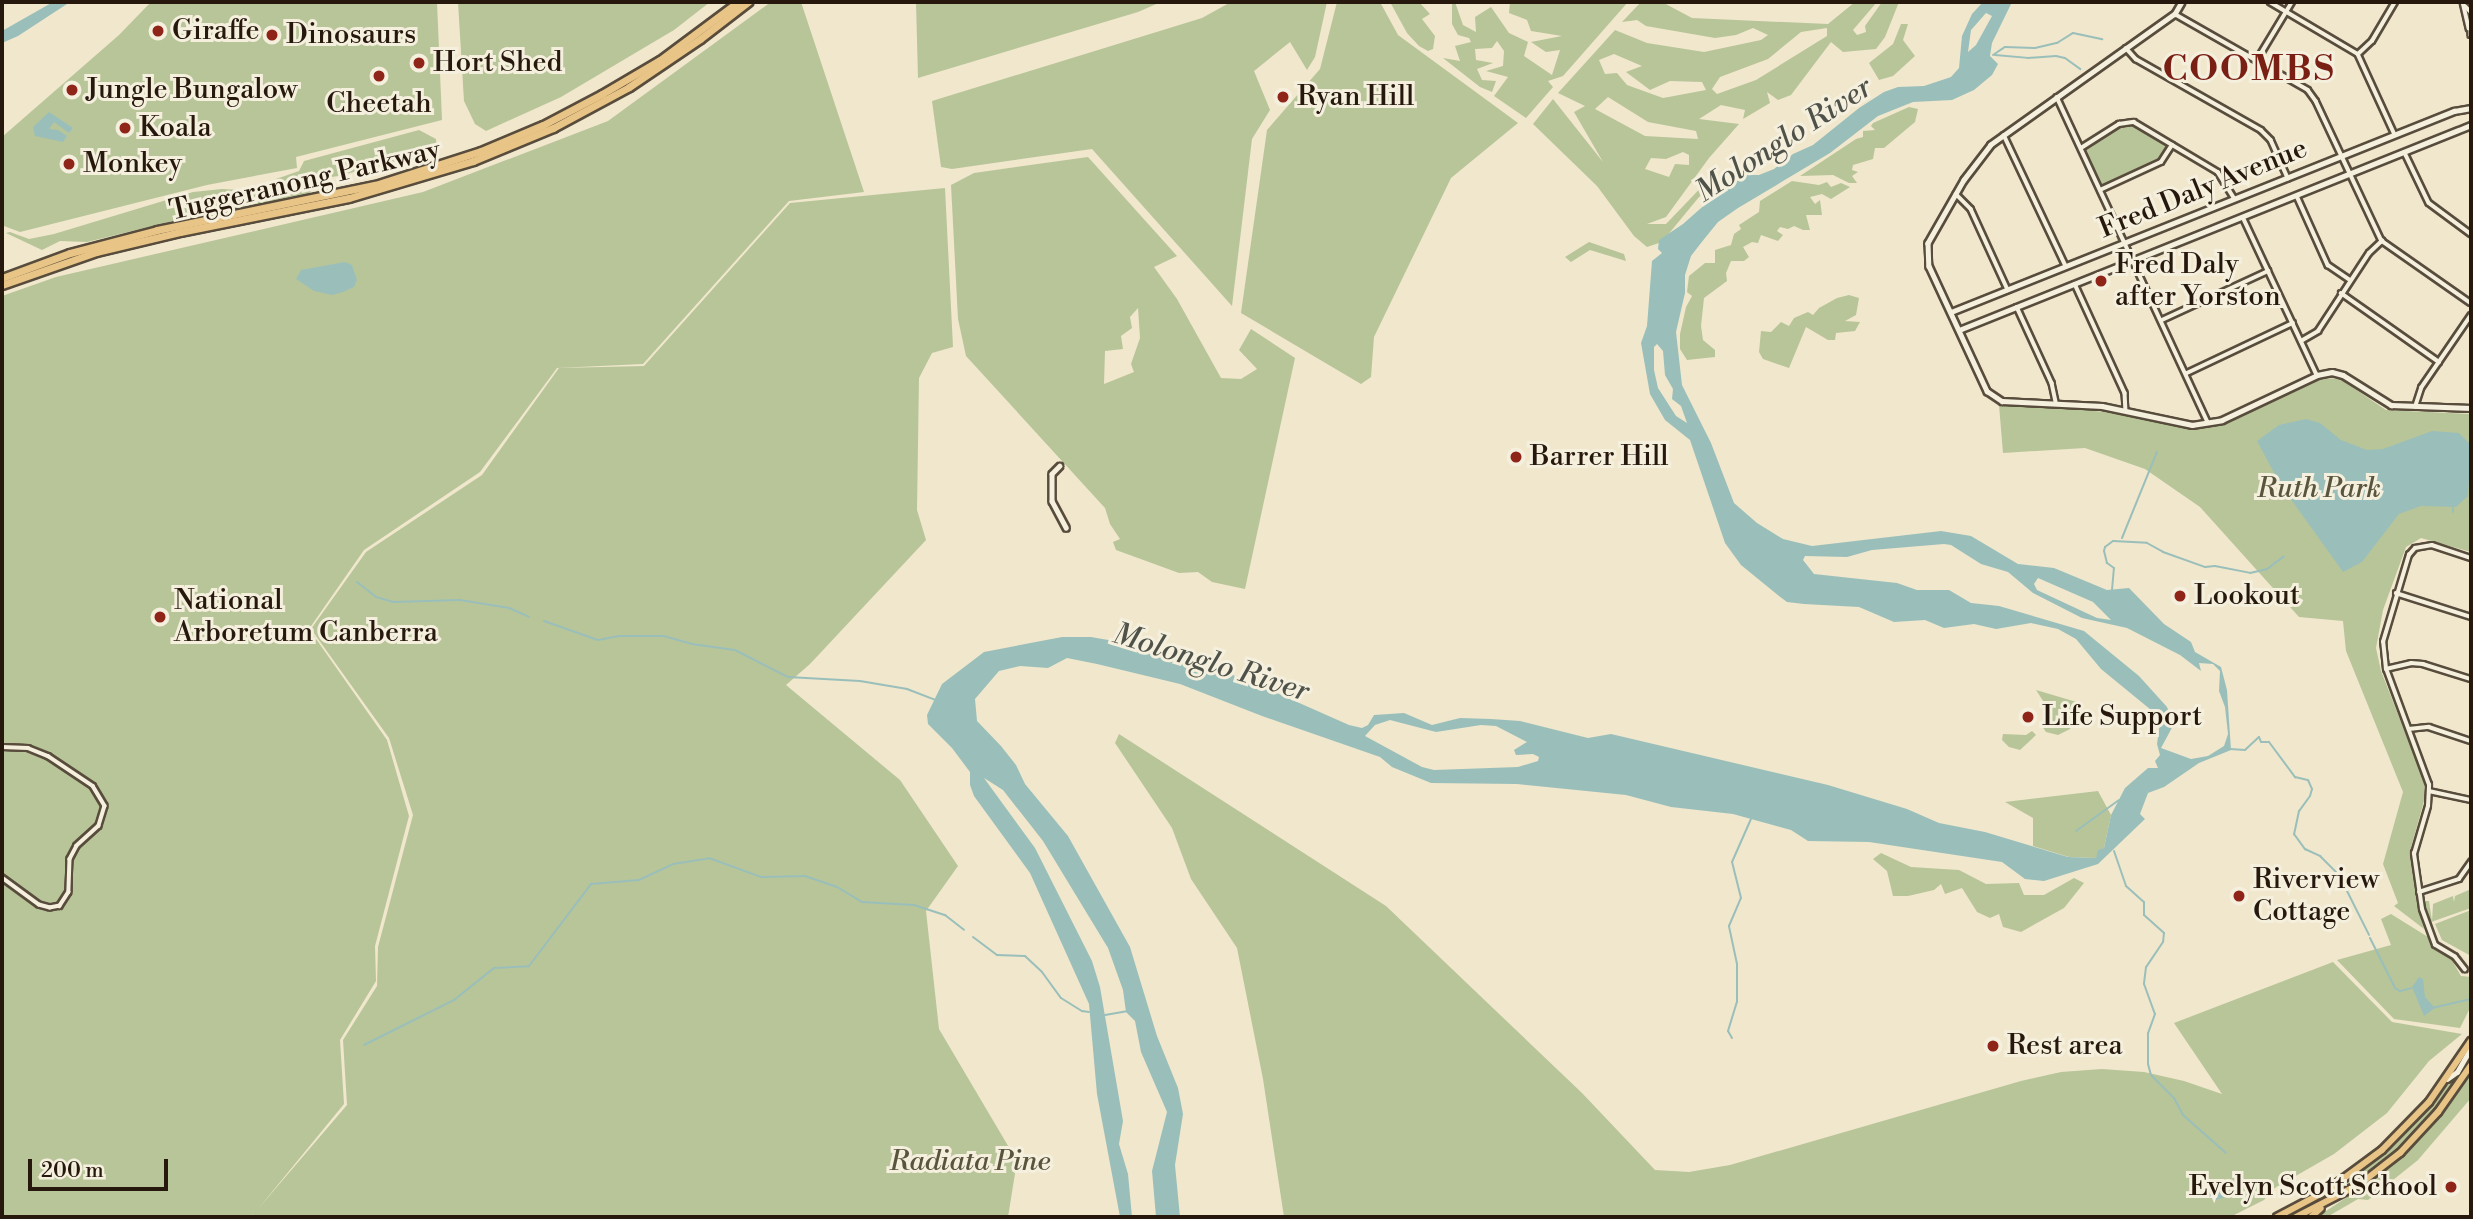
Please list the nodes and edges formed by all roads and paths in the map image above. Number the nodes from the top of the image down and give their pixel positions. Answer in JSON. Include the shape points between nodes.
{"nodes":[{"id":1,"x":738,"y":2,"type":"edge"},
{"id":2,"x":748,"y":2,"type":"edge"},
{"id":3,"x":2182,"y":2,"type":"edge"},
{"id":4,"x":2270,"y":2,"type":"edge"},
{"id":5,"x":2291,"y":2,"type":"edge"},
{"id":6,"x":2395,"y":2,"type":"edge"},
{"id":7,"x":2463,"y":3,"type":"edge"},
{"id":8,"x":2286,"y":11,"type":"junction"},
{"id":9,"x":2471,"y":12,"type":"edge"},
{"id":10,"x":2175,"y":13,"type":"junction"},
{"id":11,"x":2470,"y":26,"type":"edge"},
{"id":12,"x":2471,"y":35,"type":"edge"},
{"id":13,"x":2126,"y":48,"type":"junction"},
{"id":14,"x":2358,"y":54,"type":"junction"},
{"id":15,"x":2258,"y":60,"type":"junction"},
{"id":16,"x":2057,"y":97,"type":"junction"},
{"id":17,"x":2471,"y":108,"type":"edge"},
{"id":18,"x":2471,"y":125,"type":"edge"},
{"id":19,"x":2004,"y":134,"type":"junction"},
{"id":20,"x":2395,"y":135,"type":"junction"},
{"id":21,"x":2172,"y":145,"type":"junction"},
{"id":22,"x":2081,"y":148,"type":"junction"},
{"id":23,"x":2404,"y":153,"type":"junction"},
{"id":24,"x":2342,"y":156,"type":"junction"},
{"id":25,"x":2351,"y":174,"type":"junction"},
{"id":26,"x":2288,"y":178,"type":"junction"},
{"id":27,"x":2100,"y":190,"type":"junction"},
{"id":28,"x":1956,"y":194,"type":"junction"},
{"id":29,"x":2297,"y":196,"type":"junction"},
{"id":30,"x":2235,"y":199,"type":"junction"},
{"id":31,"x":2243,"y":217,"type":"junction"},
{"id":32,"x":2471,"y":234,"type":"edge"},
{"id":33,"x":2382,"y":240,"type":"junction"},
{"id":34,"x":2125,"y":243,"type":"junction"},
{"id":35,"x":2133,"y":261,"type":"junction"},
{"id":36,"x":2066,"y":266,"type":"junction"},
{"id":37,"x":2268,"y":271,"type":"junction"},
{"id":38,"x":2,"y":278,"type":"edge"},
{"id":39,"x":2350,"y":280,"type":"junction"},
{"id":40,"x":2075,"y":284,"type":"junction"},
{"id":41,"x":2,"y":285,"type":"edge"},
{"id":42,"x":2008,"y":290,"type":"junction"},
{"id":43,"x":2341,"y":293,"type":"junction"},
{"id":44,"x":2471,"y":303,"type":"edge"},
{"id":45,"x":2017,"y":307,"type":"junction"},
{"id":46,"x":1951,"y":312,"type":"junction"},
{"id":47,"x":2471,"y":315,"type":"edge"},
{"id":48,"x":2161,"y":321,"type":"junction"},
{"id":49,"x":2292,"y":323,"type":"junction"},
{"id":50,"x":1959,"y":330,"type":"junction"},
{"id":51,"x":2301,"y":341,"type":"junction"},
{"id":52,"x":2439,"y":362,"type":"junction"},
{"id":53,"x":2186,"y":373,"type":"junction"},
{"id":54,"x":2317,"y":375,"type":"junction"},
{"id":55,"x":2056,"y":402,"type":"junction"},
{"id":56,"x":2415,"y":407,"type":"junction"},
{"id":57,"x":2471,"y":408,"type":"edge"},
{"id":58,"x":2126,"y":410,"type":"junction"},
{"id":59,"x":2208,"y":423,"type":"junction"},
{"id":60,"x":1060,"y":466,"type":"dead end"},
{"id":61,"x":1066,"y":527,"type":"dead end"},
{"id":62,"x":2471,"y":558,"type":"edge"},
{"id":63,"x":2396,"y":593,"type":"junction"},
{"id":64,"x":2471,"y":617,"type":"edge"},
{"id":65,"x":2386,"y":669,"type":"junction"},
{"id":66,"x":2471,"y":679,"type":"edge"},
{"id":67,"x":2409,"y":729,"type":"junction"},
{"id":68,"x":2471,"y":741,"type":"edge"},
{"id":69,"x":2,"y":747,"type":"edge"},
{"id":70,"x":2429,"y":790,"type":"junction"},
{"id":71,"x":2471,"y":800,"type":"edge"},
{"id":72,"x":2471,"y":862,"type":"edge"},
{"id":73,"x":2,"y":878,"type":"edge"},
{"id":74,"x":2419,"y":891,"type":"junction"},
{"id":75,"x":2465,"y":970,"type":"dead end"},
{"id":76,"x":2471,"y":1041,"type":"edge"},
{"id":77,"x":2471,"y":1048,"type":"edge"},
{"id":78,"x":2471,"y":1065,"type":"edge"},
{"id":79,"x":2447,"y":1079,"type":"junction"},
{"id":80,"x":2325,"y":1204,"type":"junction"},
{"id":81,"x":2281,"y":1216,"type":"edge"},
{"id":82,"x":2296,"y":1217,"type":"edge"},
{"id":83,"x":2312,"y":1217,"type":"edge"}],
"edges":[{"from":1,"to":38,"type":"highway","name":"Tuggeranong Parkway","via":[[660,60],[603,94],[481,151],[364,187],[70,253]]},
{"from":2,"to":41,"type":"highway","name":"Tuggeranong Parkway","via":[[629,87],[552,128],[473,161],[349,198],[107,250]]},
{"from":3,"to":10,"type":"street"},
{"from":4,"to":8,"type":"street"},
{"from":5,"to":8,"type":"street"},
{"from":6,"to":14,"type":"street","via":[[2372,41]]},
{"from":7,"to":9,"type":"street"},
{"from":7,"to":11,"type":"street"},
{"from":8,"to":14,"type":"street"},
{"from":8,"to":15,"type":"street"},
{"from":10,"to":13,"type":"street"},
{"from":10,"to":15,"type":"street"},
{"from":11,"to":12,"type":"street"},
{"from":13,"to":16,"type":"street"},
{"from":13,"to":26,"type":"street","via":[[2136,59],[2261,130],[2271,140]]},
{"from":14,"to":20,"type":"street"},
{"from":15,"to":24,"type":"street","via":[[2313,96]]},
{"from":16,"to":19,"type":"street"},
{"from":16,"to":22,"type":"street"},
{"from":17,"to":20,"type":"street","name":"Fred Daly Avenue"},
{"from":18,"to":23,"type":"street","name":"Fred Daly Avenue"},
{"from":19,"to":28,"type":"street","via":[[1976,162]]},
{"from":19,"to":36,"type":"street"},
{"from":20,"to":24,"type":"street","name":"Fred Daly Avenue"},
{"from":21,"to":22,"type":"street","via":[[2134,122],[2119,124]]},
{"from":21,"to":27,"type":"street","via":[[2161,162]]},
{"from":21,"to":30,"type":"street","via":[[2218,172]]},
{"from":22,"to":27,"type":"street"},
{"from":23,"to":25,"type":"street","name":"Fred Daly Avenue"},
{"from":23,"to":32,"type":"street","via":[[2429,203]]},
{"from":24,"to":25,"type":"street"},
{"from":24,"to":26,"type":"street","name":"Fred Daly Avenue"},
{"from":25,"to":29,"type":"street","name":"Fred Daly Avenue"},
{"from":25,"to":33,"type":"street"},
{"from":26,"to":30,"type":"street","name":"Fred Daly Avenue"},
{"from":27,"to":34,"type":"street"},
{"from":28,"to":42,"type":"street","via":[[1971,209]]},
{"from":28,"to":46,"type":"street","via":[[1928,243],[1927,253]]},
{"from":29,"to":31,"type":"street","name":"Fred Daly Avenue"},
{"from":29,"to":39,"type":"street","via":[[2328,265]]},
{"from":30,"to":34,"type":"street","name":"Fred Daly Avenue"},
{"from":31,"to":35,"type":"street","name":"Fred Daly Avenue"},
{"from":31,"to":37,"type":"street"},
{"from":33,"to":39,"type":"street"},
{"from":33,"to":44,"type":"street"},
{"from":34,"to":35,"type":"street"},
{"from":34,"to":36,"type":"street","name":"Fred Daly Avenue"},
{"from":35,"to":40,"type":"street","name":"Fred Daly Avenue"},
{"from":35,"to":48,"type":"street"},
{"from":36,"to":42,"type":"street","name":"Fred Daly Avenue"},
{"from":37,"to":48,"type":"street"},
{"from":37,"to":49,"type":"street"},
{"from":39,"to":43,"type":"street"},
{"from":40,"to":45,"type":"street","name":"Fred Daly Avenue"},
{"from":40,"to":58,"type":"street","via":[[2125,393]]},
{"from":42,"to":46,"type":"street","name":"Fred Daly Avenue"},
{"from":43,"to":51,"type":"street","via":[[2318,331]]},
{"from":43,"to":52,"type":"street"},
{"from":45,"to":50,"type":"street","name":"Fred Daly Avenue"},
{"from":45,"to":55,"type":"street","via":[[2052,383]]},
{"from":46,"to":50,"type":"street"},
{"from":47,"to":52,"type":"street"},
{"from":48,"to":53,"type":"street"},
{"from":49,"to":51,"type":"street"},
{"from":49,"to":53,"type":"street"},
{"from":50,"to":55,"type":"street","via":[[1994,397],[2010,402]]},
{"from":51,"to":54,"type":"street"},
{"from":52,"to":56,"type":"street","via":[[2421,387]]},
{"from":53,"to":59,"type":"street"},
{"from":54,"to":56,"type":"street","via":[[2337,373],[2385,403]]},
{"from":54,"to":59,"type":"street"},
{"from":55,"to":58,"type":"street"},
{"from":56,"to":57,"type":"street"},
{"from":58,"to":59,"type":"street","via":[[2192,425]]},
{"from":60,"to":61,"type":"street","via":[[1052,474],[1052,501]]},
{"from":62,"to":63,"type":"street","via":[[2420,545],[2409,555]]},
{"from":63,"to":64,"type":"street"},
{"from":63,"to":65,"type":"street","via":[[2385,631]]},
{"from":65,"to":66,"type":"street","via":[[2423,664]]},
{"from":65,"to":67,"type":"street"},
{"from":67,"to":68,"type":"street","via":[[2429,727]]},
{"from":67,"to":70,"type":"street"},
{"from":69,"to":73,"type":"street","via":[[28,748],[48,756],[93,786],[105,806],[99,826],[70,859],[69,892],[60,906],[39,905]]},
{"from":70,"to":71,"type":"street"},
{"from":70,"to":74,"type":"street","via":[[2414,854]]},
{"from":72,"to":74,"type":"street","via":[[2459,879]]},
{"from":74,"to":75,"type":"street","via":[[2434,943]]},
{"from":76,"to":79,"type":"main road"},
{"from":77,"to":79,"type":"street"},
{"from":78,"to":80,"type":"main road","via":[[2411,1142],[2360,1184]]},
{"from":79,"to":81,"type":"main road","via":[[2407,1128],[2369,1162]]},
{"from":80,"to":82,"type":"main road"},
{"from":80,"to":83,"type":"main road"}]}
